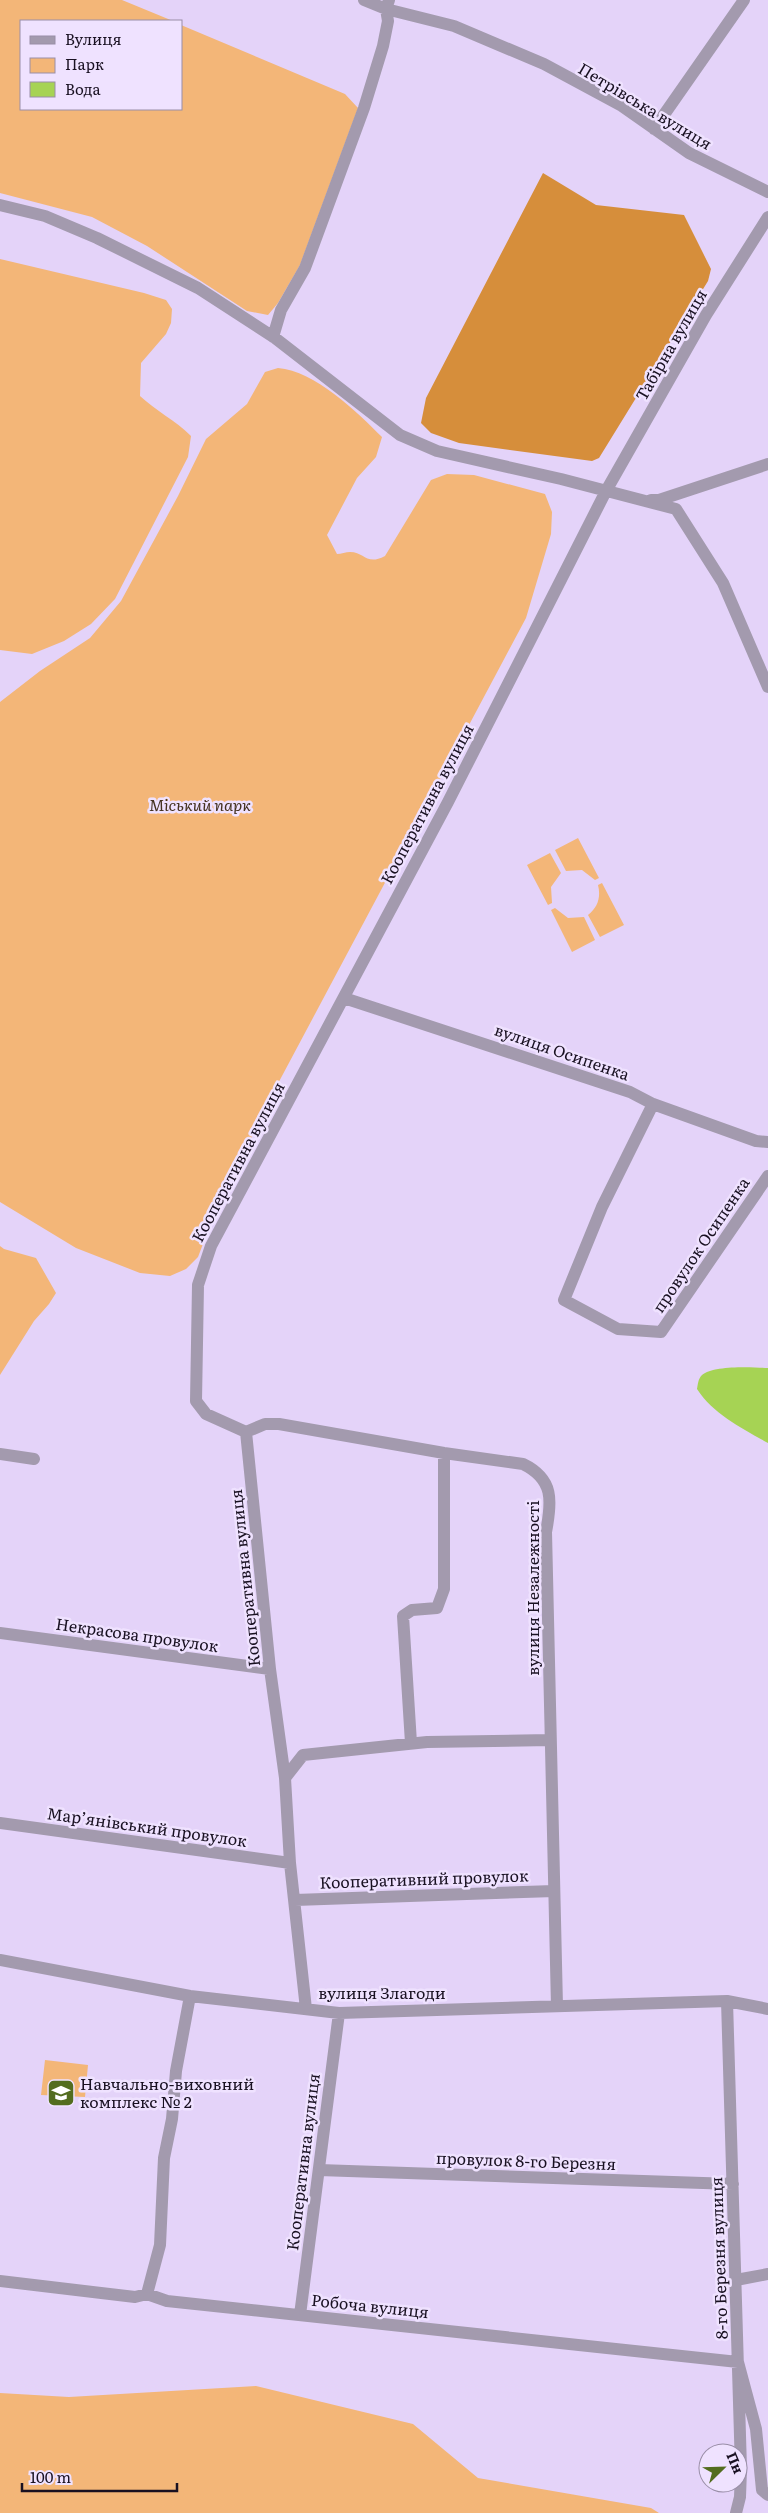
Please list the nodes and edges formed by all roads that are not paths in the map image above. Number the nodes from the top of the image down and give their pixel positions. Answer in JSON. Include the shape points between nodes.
{"nodes":[{"id":1,"x":364,"y":0,"type":"edge"},
{"id":2,"x":744,"y":0,"type":"edge"},
{"id":3,"x":388,"y":5,"type":"edge"},
{"id":4,"x":654,"y":128,"type":"junction"},
{"id":5,"x":768,"y":192,"type":"edge"},
{"id":6,"x":0,"y":206,"type":"edge"},
{"id":7,"x":768,"y":217,"type":"edge"},
{"id":8,"x":273,"y":337,"type":"junction"},
{"id":9,"x":768,"y":464,"type":"edge"},
{"id":10,"x":606,"y":492,"type":"junction"},
{"id":11,"x":634,"y":499,"type":"junction"},
{"id":12,"x":768,"y":687,"type":"edge"},
{"id":13,"x":344,"y":998,"type":"junction"},
{"id":14,"x":653,"y":1104,"type":"junction"},
{"id":15,"x":768,"y":1142,"type":"edge"},
{"id":16,"x":768,"y":1176,"type":"edge"},
{"id":17,"x":246,"y":1432,"type":"junction"},
{"id":18,"x":444,"y":1453,"type":"junction"},
{"id":19,"x":0,"y":1454,"type":"edge"},
{"id":20,"x":34,"y":1459,"type":"dead end"},
{"id":21,"x":0,"y":1633,"type":"edge"},
{"id":22,"x":270,"y":1669,"type":"junction"},
{"id":23,"x":550,"y":1740,"type":"junction"},
{"id":24,"x":411,"y":1744,"type":"junction"},
{"id":25,"x":285,"y":1778,"type":"junction"},
{"id":26,"x":0,"y":1822,"type":"edge"},
{"id":27,"x":290,"y":1863,"type":"junction"},
{"id":28,"x":554,"y":1891,"type":"junction"},
{"id":29,"x":295,"y":1900,"type":"junction"},
{"id":30,"x":0,"y":1960,"type":"edge"},
{"id":31,"x":190,"y":1996,"type":"junction"},
{"id":32,"x":728,"y":2001,"type":"junction"},
{"id":33,"x":557,"y":2006,"type":"junction"},
{"id":34,"x":306,"y":2009,"type":"junction"},
{"id":35,"x":768,"y":2009,"type":"edge"},
{"id":36,"x":339,"y":2013,"type":"junction"},
{"id":37,"x":319,"y":2170,"type":"junction"},
{"id":38,"x":733,"y":2184,"type":"junction"},
{"id":39,"x":768,"y":2274,"type":"edge"},
{"id":40,"x":736,"y":2280,"type":"junction"},
{"id":41,"x":0,"y":2281,"type":"edge"},
{"id":42,"x":147,"y":2294,"type":"junction"},
{"id":43,"x":300,"y":2315,"type":"junction"},
{"id":44,"x":738,"y":2362,"type":"junction"},
{"id":45,"x":768,"y":2495,"type":"edge"},
{"id":46,"x":736,"y":2513,"type":"edge"}],
"edges":[{"from":1,"to":3,"type":"street","name":"Петрівська вулиця"},
{"from":2,"to":4,"type":"street"},
{"from":3,"to":4,"type":"street","name":"Петрівська вулиця","via":[[454,26],[544,64],[622,106]]},
{"from":3,"to":8,"type":"street","via":[[383,46],[364,108],[305,268],[281,310]]},
{"from":4,"to":5,"type":"street","name":"Петрівська вулиця","via":[[689,153]]},
{"from":6,"to":8,"type":"street","via":[[45,216],[98,238],[198,288]]},
{"from":7,"to":10,"type":"street","name":"Табірна вулиця","via":[[706,315]]},
{"from":8,"to":10,"type":"street","via":[[400,435],[437,451],[561,478]]},
{"from":9,"to":11,"type":"street","via":[[659,500]]},
{"from":10,"to":11,"type":"street"},
{"from":10,"to":13,"type":"street","name":"Кооперативна вулиця"},
{"from":11,"to":12,"type":"street","via":[[676,509],[723,583]]},
{"from":13,"to":14,"type":"street","name":"вулиця Осипенка","via":[[621,1089]]},
{"from":13,"to":17,"type":"street","name":"Кооперативна вулиця","via":[[211,1246],[198,1285],[196,1401],[206,1414]]},
{"from":14,"to":15,"type":"street","name":"вулиця Осипенка"},
{"from":14,"to":16,"type":"street","name":"провулок Осипенка","via":[[602,1207],[564,1300],[618,1329],[661,1332]]},
{"from":17,"to":18,"type":"street","name":"вулиця Незалежності","via":[[265,1424],[279,1424]]},
{"from":17,"to":22,"type":"street","name":"Кооперативна вулиця"},
{"from":18,"to":23,"type":"street","name":"вулиця Незалежності","via":[[522,1464],[544,1478],[550,1496],[546,1532]]},
{"from":18,"to":24,"type":"street","via":[[444,1588],[437,1608],[412,1610],[402,1616]]},
{"from":19,"to":20,"type":"street"},
{"from":21,"to":22,"type":"street","name":"Некрасова провулок"},
{"from":22,"to":25,"type":"street","name":"Кооперативна вулиця"},
{"from":23,"to":24,"type":"street"},
{"from":23,"to":28,"type":"street","name":"вулиця Незалежності"},
{"from":24,"to":25,"type":"street","via":[[303,1754]]},
{"from":25,"to":27,"type":"street","name":"Кооперативна вулиця"},
{"from":26,"to":27,"type":"street","name":"Мар’янівський провулок"},
{"from":27,"to":29,"type":"street","name":"Кооперативна вулиця"},
{"from":28,"to":29,"type":"street","name":"Кооперативний провулок"},
{"from":28,"to":33,"type":"street","name":"вулиця Незалежності"},
{"from":29,"to":34,"type":"street","name":"Кооперативна вулиця"},
{"from":30,"to":31,"type":"street","name":"вулиця Злагоди"},
{"from":31,"to":34,"type":"street","name":"вулиця Злагоди"},
{"from":31,"to":42,"type":"street","via":[[164,2158],[160,2245]]},
{"from":32,"to":33,"type":"street","name":"вулиця Злагоди"},
{"from":32,"to":35,"type":"street","name":"вулиця Злагоди"},
{"from":32,"to":38,"type":"street","name":"8-го Березня вулиця"},
{"from":33,"to":36,"type":"street","name":"вулиця Злагоди"},
{"from":34,"to":36,"type":"street","name":"вулиця Злагоди"},
{"from":36,"to":37,"type":"street","name":"Кооперативна вулиця"},
{"from":37,"to":38,"type":"street","name":"провулок 8-го Березня"},
{"from":37,"to":43,"type":"street","name":"Кооперативна вулиця"},
{"from":38,"to":40,"type":"street","name":"8-го Березня вулиця"},
{"from":39,"to":40,"type":"street"},
{"from":40,"to":44,"type":"street","name":"8-го Березня вулиця"},
{"from":41,"to":42,"type":"street","name":"Робоча вулиця","via":[[135,2297]]},
{"from":42,"to":43,"type":"street","name":"Робоча вулиця","via":[[167,2302]]},
{"from":43,"to":44,"type":"street","name":"Робоча вулиця"},
{"from":44,"to":45,"type":"street","via":[[756,2429],[762,2490]]},
{"from":44,"to":46,"type":"street","name":"8-го Березня вулиця","via":[[741,2469]]}]}
